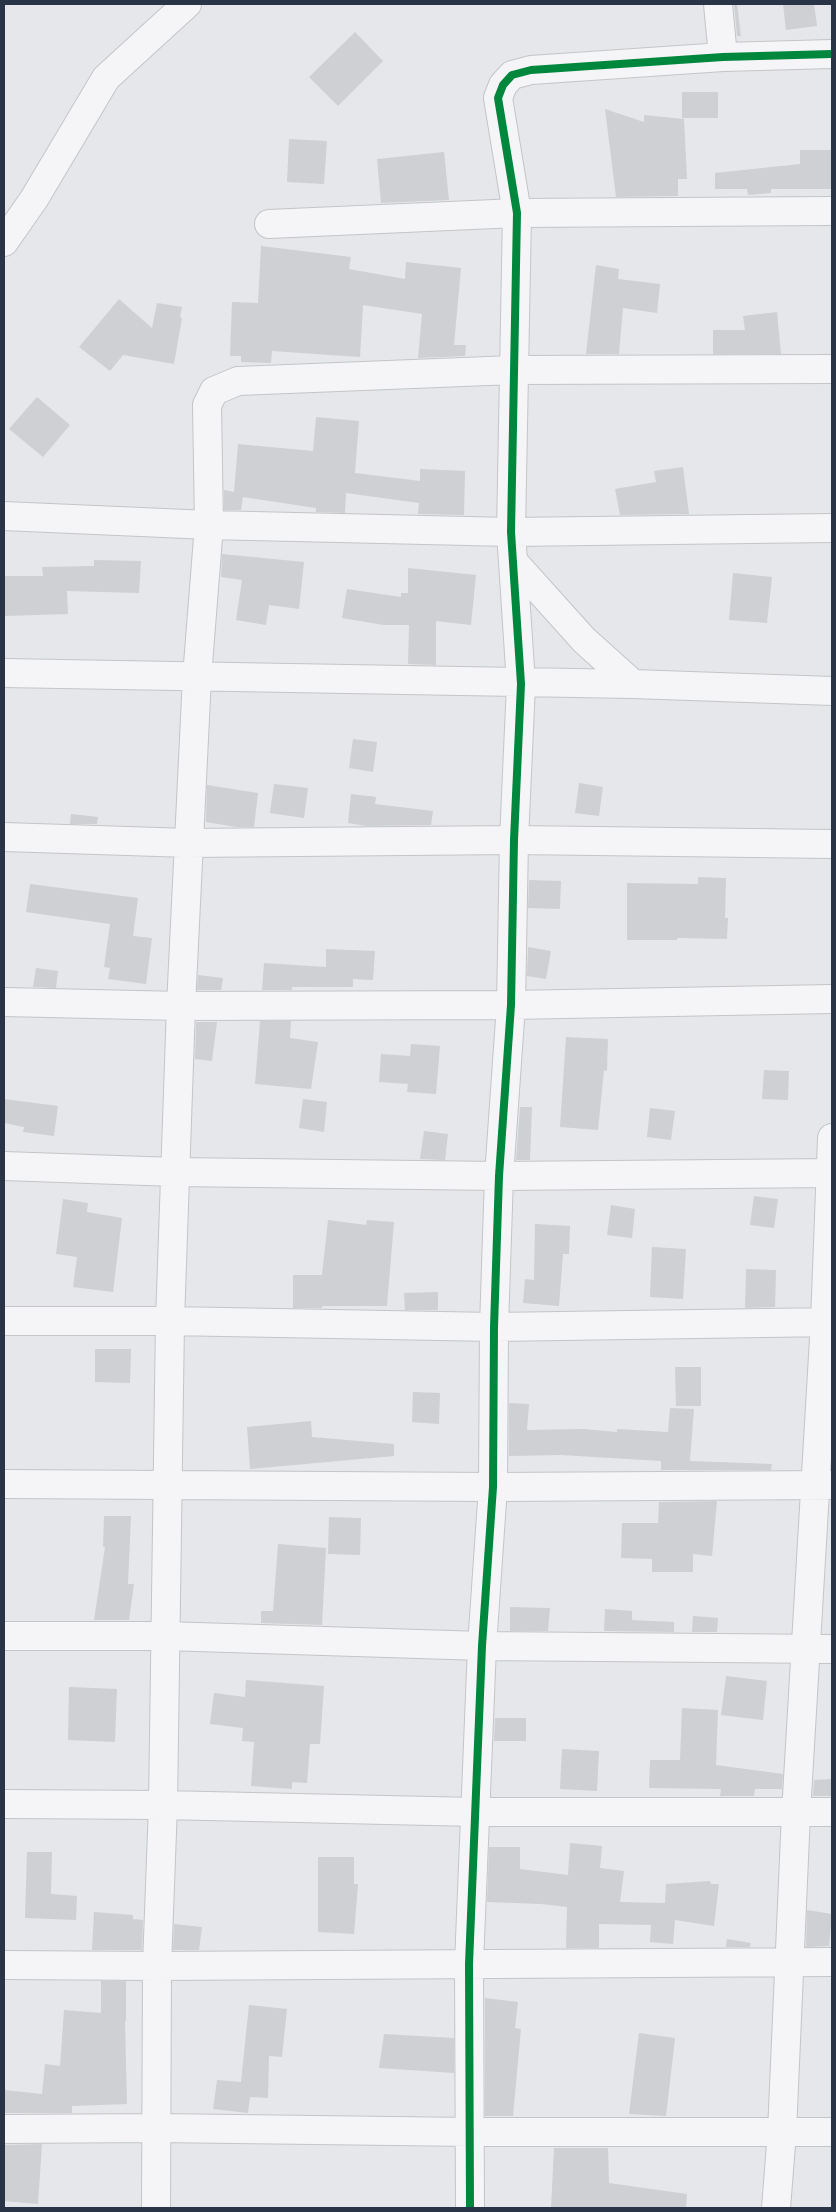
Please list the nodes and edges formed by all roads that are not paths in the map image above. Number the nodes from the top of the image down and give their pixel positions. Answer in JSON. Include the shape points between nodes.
{"nodes":[{"id":1,"x":187,"y":4,"type":"edge"},
{"id":2,"x":718,"y":4,"type":"edge"},
{"id":3,"x":832,"y":54,"type":"edge"},
{"id":4,"x":723,"y":57,"type":"junction"},
{"id":5,"x":832,"y":211,"type":"edge"},
{"id":6,"x":517,"y":214,"type":"junction"},
{"id":7,"x":269,"y":224,"type":"dead end"},
{"id":8,"x":4,"y":242,"type":"edge"},
{"id":9,"x":832,"y":368,"type":"edge"},
{"id":10,"x":513,"y":370,"type":"junction"},
{"id":11,"x":4,"y":516,"type":"edge"},
{"id":12,"x":209,"y":525,"type":"junction"},
{"id":13,"x":832,"y":528,"type":"edge"},
{"id":14,"x":511,"y":532,"type":"junction"},
{"id":15,"x":513,"y":561,"type":"junction"},
{"id":16,"x":4,"y":673,"type":"edge"},
{"id":17,"x":198,"y":677,"type":"junction"},
{"id":18,"x":521,"y":684,"type":"junction"},
{"id":19,"x":633,"y":684,"type":"junction"},
{"id":20,"x":832,"y":691,"type":"edge"},
{"id":21,"x":4,"y":837,"type":"edge"},
{"id":22,"x":514,"y":840,"type":"junction"},
{"id":23,"x":189,"y":843,"type":"junction"},
{"id":24,"x":832,"y":844,"type":"edge"},
{"id":25,"x":832,"y":999,"type":"edge"},
{"id":26,"x":4,"y":1002,"type":"edge"},
{"id":27,"x":511,"y":1005,"type":"junction"},
{"id":28,"x":180,"y":1006,"type":"junction"},
{"id":29,"x":832,"y":1138,"type":"edge"},
{"id":30,"x":4,"y":1166,"type":"edge"},
{"id":31,"x":175,"y":1172,"type":"junction"},
{"id":32,"x":832,"y":1173,"type":"edge"},
{"id":33,"x":499,"y":1176,"type":"junction"},
{"id":34,"x":4,"y":1321,"type":"edge"},
{"id":35,"x":170,"y":1321,"type":"junction"},
{"id":36,"x":829,"y":1322,"type":"edge"},
{"id":37,"x":494,"y":1327,"type":"junction"},
{"id":38,"x":4,"y":1484,"type":"edge"},
{"id":39,"x":167,"y":1485,"type":"junction"},
{"id":40,"x":824,"y":1485,"type":"edge"},
{"id":41,"x":493,"y":1487,"type":"junction"},
{"id":42,"x":4,"y":1636,"type":"edge"},
{"id":43,"x":165,"y":1636,"type":"junction"},
{"id":44,"x":482,"y":1646,"type":"junction"},
{"id":45,"x":819,"y":1649,"type":"edge"},
{"id":46,"x":4,"y":1804,"type":"edge"},
{"id":47,"x":162,"y":1805,"type":"junction"},
{"id":48,"x":476,"y":1812,"type":"junction"},
{"id":49,"x":832,"y":1812,"type":"edge"},
{"id":50,"x":796,"y":1813,"type":"junction"},
{"id":51,"x":790,"y":1962,"type":"junction"},
{"id":52,"x":832,"y":1962,"type":"edge"},
{"id":53,"x":469,"y":1964,"type":"junction"},
{"id":54,"x":4,"y":1965,"type":"edge"},
{"id":55,"x":157,"y":1966,"type":"junction"},
{"id":56,"x":156,"y":2128,"type":"junction"},
{"id":57,"x":4,"y":2129,"type":"edge"},
{"id":58,"x":471,"y":2132,"type":"junction"},
{"id":59,"x":782,"y":2132,"type":"junction"},
{"id":60,"x":832,"y":2132,"type":"edge"},
{"id":61,"x":156,"y":2208,"type":"edge"},
{"id":62,"x":470,"y":2208,"type":"edge"},
{"id":63,"x":776,"y":2208,"type":"edge"}],
"edges":[{"from":1,"to":8,"type":"street","via":[[106,78],[34,199]]},
{"from":2,"to":4,"type":"street"},
{"from":3,"to":4,"type":"street"},
{"from":4,"to":6,"type":"street","via":[[531,70],[512,75],[498,98]]},
{"from":5,"to":6,"type":"street"},
{"from":6,"to":7,"type":"street"},
{"from":6,"to":10,"type":"street"},
{"from":9,"to":10,"type":"street"},
{"from":10,"to":12,"type":"street","via":[[238,381],[214,391],[207,405]]},
{"from":10,"to":14,"type":"street"},
{"from":11,"to":12,"type":"street"},
{"from":12,"to":14,"type":"street"},
{"from":12,"to":17,"type":"street"},
{"from":13,"to":14,"type":"street"},
{"from":14,"to":15,"type":"street"},
{"from":15,"to":18,"type":"street"},
{"from":15,"to":19,"type":"street","via":[[584,640]]},
{"from":16,"to":17,"type":"street"},
{"from":17,"to":18,"type":"street"},
{"from":17,"to":23,"type":"street"},
{"from":18,"to":19,"type":"street"},
{"from":18,"to":22,"type":"street"},
{"from":19,"to":20,"type":"street"},
{"from":21,"to":23,"type":"street"},
{"from":22,"to":23,"type":"street"},
{"from":22,"to":24,"type":"street"},
{"from":22,"to":27,"type":"street"},
{"from":23,"to":28,"type":"street"},
{"from":25,"to":27,"type":"street"},
{"from":26,"to":28,"type":"street"},
{"from":27,"to":28,"type":"street"},
{"from":27,"to":33,"type":"street"},
{"from":28,"to":31,"type":"street"},
{"from":29,"to":32,"type":"street"},
{"from":30,"to":31,"type":"street"},
{"from":31,"to":33,"type":"street"},
{"from":31,"to":35,"type":"street"},
{"from":32,"to":33,"type":"street"},
{"from":32,"to":36,"type":"street"},
{"from":33,"to":37,"type":"street"},
{"from":34,"to":35,"type":"street"},
{"from":35,"to":37,"type":"street"},
{"from":35,"to":39,"type":"street"},
{"from":36,"to":37,"type":"street"},
{"from":36,"to":40,"type":"street"},
{"from":37,"to":41,"type":"street"},
{"from":38,"to":39,"type":"street"},
{"from":39,"to":41,"type":"street"},
{"from":39,"to":43,"type":"street"},
{"from":40,"to":41,"type":"street"},
{"from":40,"to":45,"type":"street"},
{"from":41,"to":44,"type":"street"},
{"from":42,"to":43,"type":"street"},
{"from":43,"to":44,"type":"street"},
{"from":43,"to":47,"type":"street"},
{"from":44,"to":45,"type":"street"},
{"from":44,"to":48,"type":"street"},
{"from":45,"to":50,"type":"street"},
{"from":46,"to":47,"type":"street"},
{"from":47,"to":48,"type":"street"},
{"from":47,"to":55,"type":"street"},
{"from":48,"to":50,"type":"street"},
{"from":48,"to":53,"type":"street"},
{"from":49,"to":50,"type":"street"},
{"from":50,"to":51,"type":"street"},
{"from":51,"to":52,"type":"street"},
{"from":51,"to":53,"type":"street"},
{"from":51,"to":59,"type":"street"},
{"from":53,"to":55,"type":"street"},
{"from":53,"to":58,"type":"street"},
{"from":54,"to":55,"type":"street"},
{"from":55,"to":56,"type":"street"},
{"from":56,"to":57,"type":"street"},
{"from":56,"to":58,"type":"street"},
{"from":56,"to":61,"type":"street"},
{"from":58,"to":59,"type":"street"},
{"from":58,"to":62,"type":"street"},
{"from":59,"to":60,"type":"street"},
{"from":59,"to":63,"type":"street"}]}
